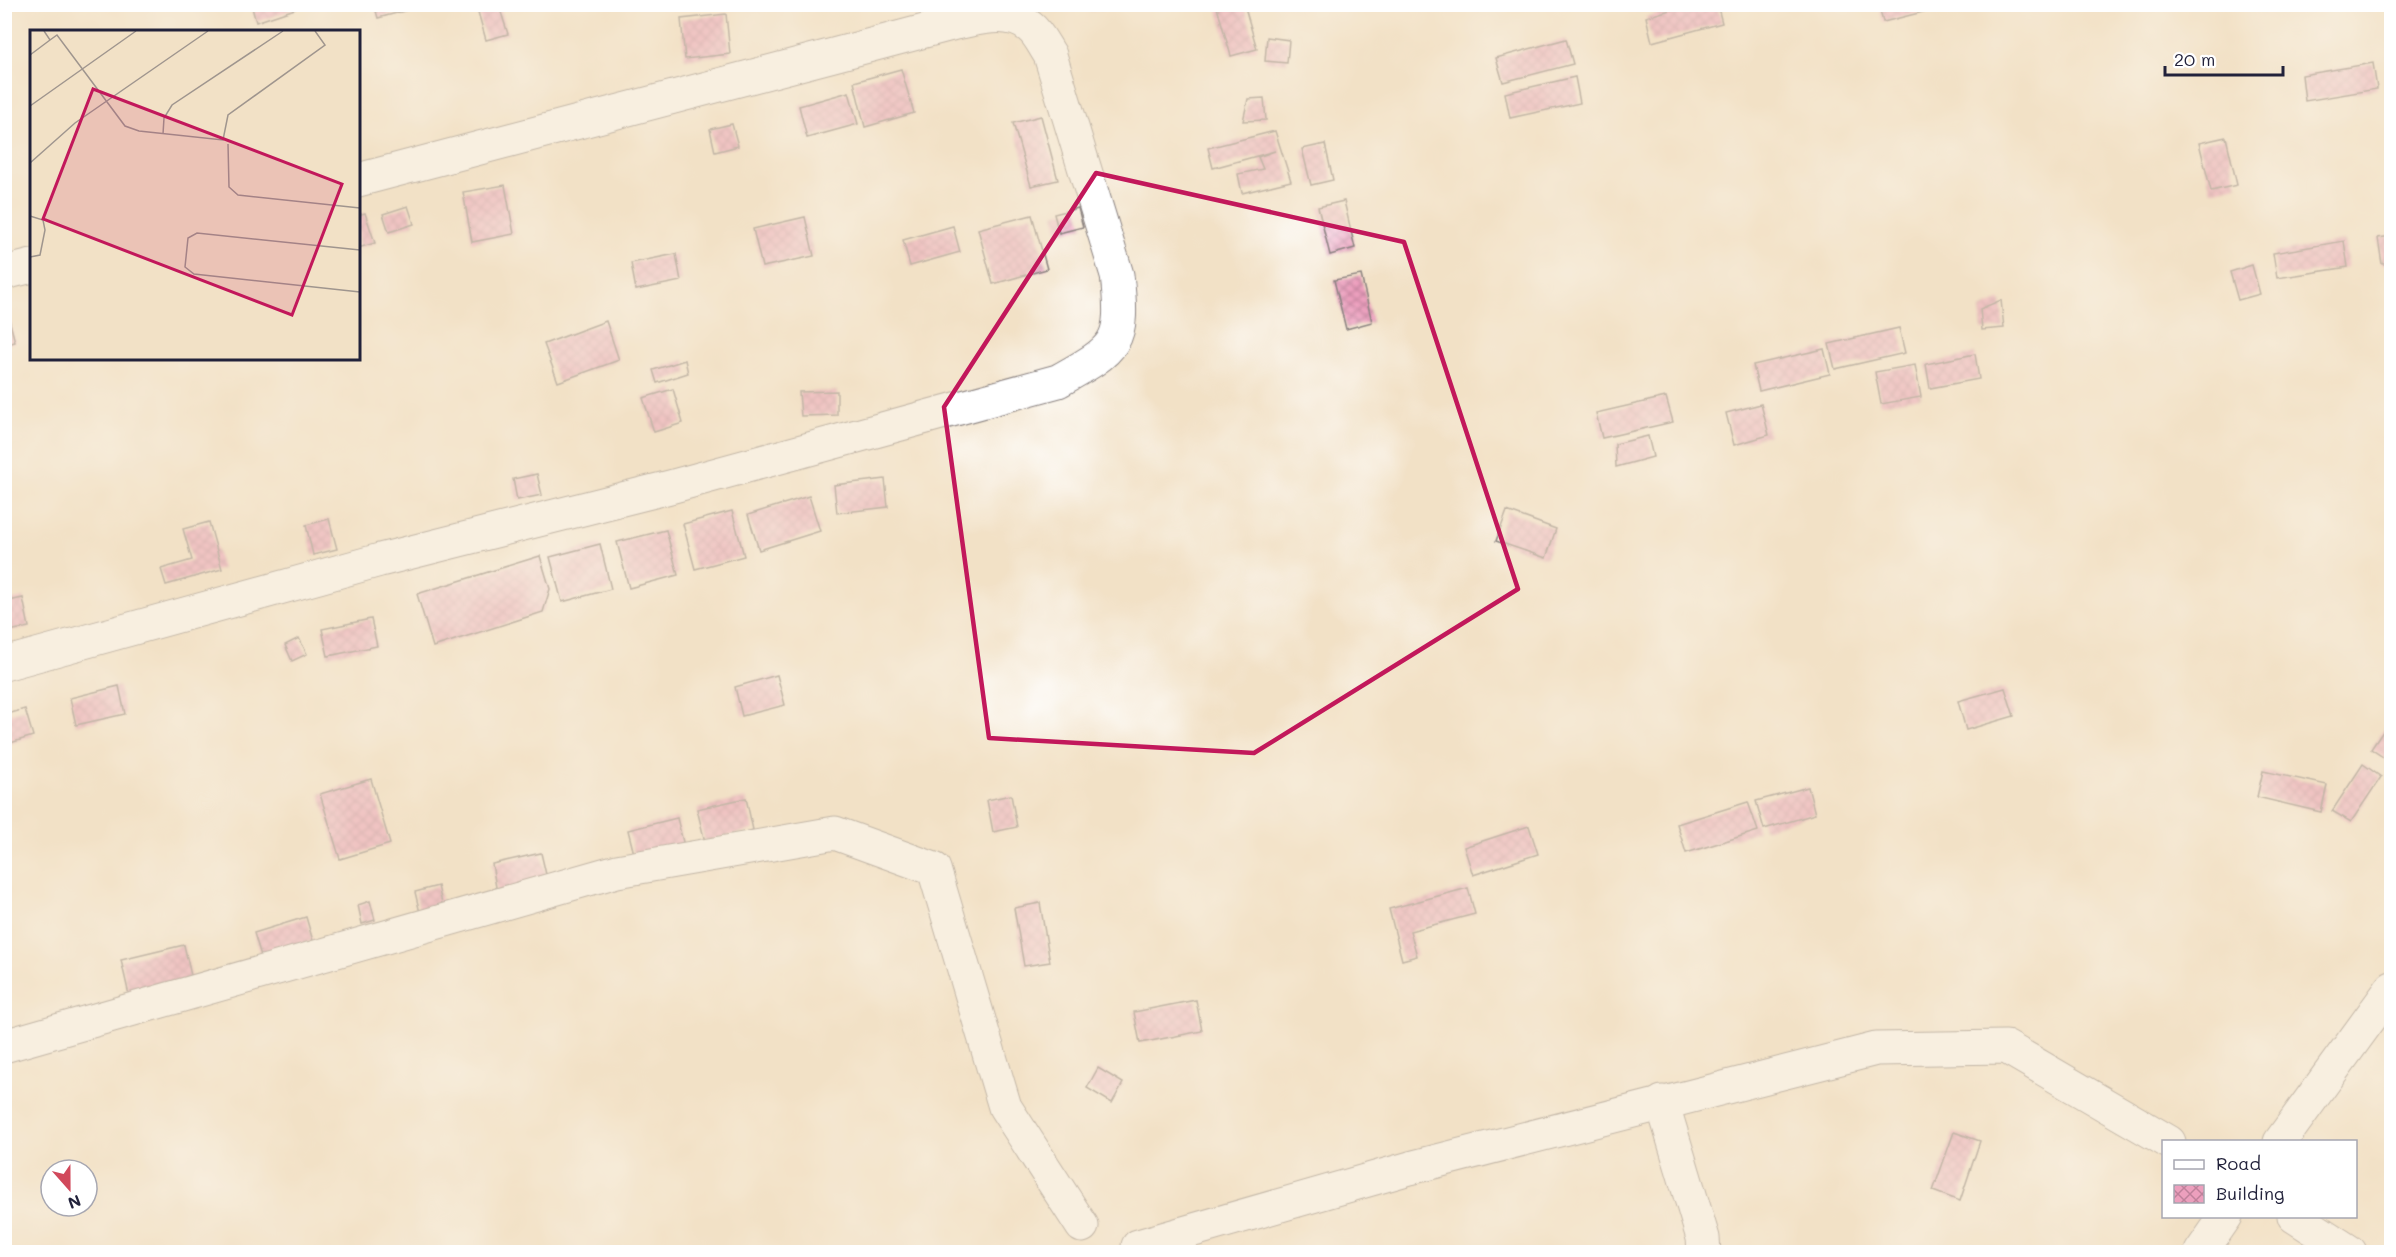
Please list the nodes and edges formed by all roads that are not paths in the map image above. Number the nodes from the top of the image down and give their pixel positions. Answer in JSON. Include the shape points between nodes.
{"nodes":[{"id":1,"x":360,"y":179,"type":"edge"},
{"id":2,"x":30,"y":266,"type":"edge"},
{"id":3,"x":4,"y":273,"type":"edge"},
{"id":4,"x":4,"y":664,"type":"edge"},
{"id":5,"x":2391,"y":988,"type":"edge"},
{"id":6,"x":4,"y":1046,"type":"edge"},
{"id":7,"x":1662,"y":1102,"type":"junction"},
{"id":8,"x":2166,"y":1140,"type":"edge"},
{"id":9,"x":2281,"y":1140,"type":"edge"},
{"id":10,"x":2225,"y":1218,"type":"edge"},
{"id":11,"x":2297,"y":1218,"type":"edge"},
{"id":12,"x":1082,"y":1226,"type":"dead end"},
{"id":13,"x":1141,"y":1252,"type":"edge"},
{"id":14,"x":1704,"y":1252,"type":"edge"},
{"id":15,"x":2201,"y":1252,"type":"edge"},
{"id":16,"x":2350,"y":1252,"type":"edge"}],
"edges":[{"from":1,"to":4,"type":"street","via":[[955,23],[1013,17],[1030,27],[1050,54],[1117,275],[1121,312],[1118,335],[1097,359],[1058,381]]},
{"from":2,"to":3,"type":"street"},
{"from":5,"to":9,"type":"street"},
{"from":6,"to":12,"type":"street","via":[[617,870],[835,833],[934,869],[1005,1107]]},
{"from":7,"to":8,"type":"street","via":[[1876,1049],[2006,1047]]},
{"from":7,"to":13,"type":"street","via":[[1138,1246]]},
{"from":7,"to":14,"type":"street"},
{"from":10,"to":15,"type":"street"},
{"from":11,"to":16,"type":"street"}]}
